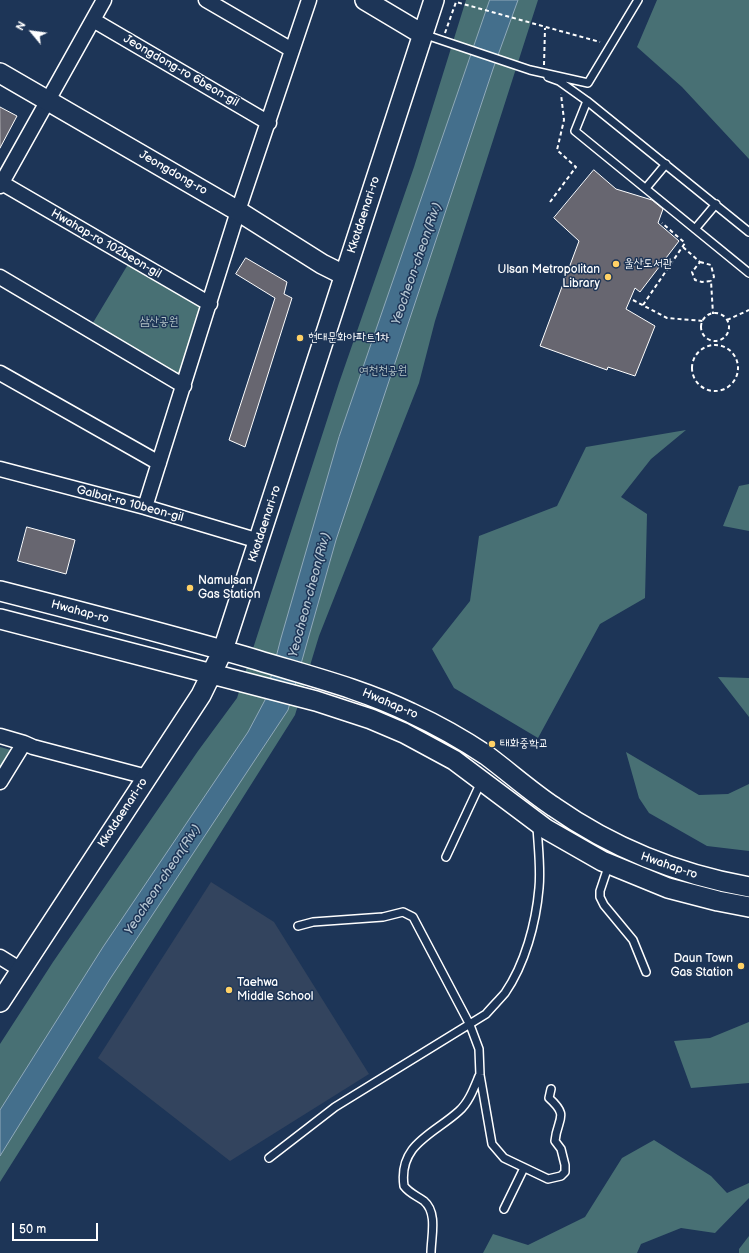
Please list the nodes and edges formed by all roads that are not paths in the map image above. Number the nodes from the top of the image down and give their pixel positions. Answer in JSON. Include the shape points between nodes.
{"nodes":[{"id":1,"x":104,"y":0,"type":"edge"},
{"id":2,"x":206,"y":0,"type":"edge"},
{"id":3,"x":309,"y":0,"type":"edge"},
{"id":4,"x":365,"y":0,"type":"edge"},
{"id":5,"x":434,"y":0,"type":"edge"},
{"id":6,"x":638,"y":0,"type":"edge"},
{"id":7,"x":93,"y":20,"type":"junction"},
{"id":8,"x":422,"y":34,"type":"junction"},
{"id":9,"x":292,"y":50,"type":"junction"},
{"id":10,"x":533,"y":71,"type":"junction"},
{"id":11,"x":0,"y":74,"type":"edge"},
{"id":12,"x":48,"y":100,"type":"junction"},
{"id":13,"x":586,"y":101,"type":"junction"},
{"id":14,"x":269,"y":123,"type":"junction"},
{"id":15,"x":666,"y":164,"type":"junction"},
{"id":16,"x":1,"y":185,"type":"edge"},
{"id":17,"x":646,"y":188,"type":"junction"},
{"id":18,"x":716,"y":204,"type":"junction"},
{"id":19,"x":238,"y":211,"type":"junction"},
{"id":20,"x":696,"y":229,"type":"junction"},
{"id":21,"x":749,"y":232,"type":"edge"},
{"id":22,"x":749,"y":273,"type":"edge"},
{"id":23,"x":344,"y":275,"type":"junction"},
{"id":24,"x":0,"y":277,"type":"edge"},
{"id":25,"x":210,"y":304,"type":"junction"},
{"id":26,"x":0,"y":373,"type":"edge"},
{"id":27,"x":184,"y":386,"type":"junction"},
{"id":28,"x":159,"y":463,"type":"junction"},
{"id":29,"x":0,"y":469,"type":"edge"},
{"id":30,"x":145,"y":507,"type":"junction"},
{"id":31,"x":259,"y":541,"type":"junction"},
{"id":32,"x":0,"y":591,"type":"edge"},
{"id":33,"x":0,"y":618,"type":"edge"},
{"id":34,"x":223,"y":650,"type":"junction"},
{"id":35,"x":212,"y":674,"type":"junction"},
{"id":36,"x":0,"y":736,"type":"edge"},
{"id":37,"x":24,"y":743,"type":"junction"},
{"id":38,"x":147,"y":777,"type":"junction"},
{"id":39,"x":482,"y":780,"type":"junction"},
{"id":40,"x":0,"y":782,"type":"edge"},
{"id":41,"x":537,"y":822,"type":"junction"},
{"id":42,"x":446,"y":857,"type":"dead end"},
{"id":43,"x":609,"y":864,"type":"junction"},
{"id":44,"x":749,"y":887,"type":"edge"},
{"id":45,"x":749,"y":907,"type":"edge"},
{"id":46,"x":298,"y":926,"type":"dead end"},
{"id":47,"x":0,"y":957,"type":"edge"},
{"id":48,"x":21,"y":970,"type":"junction"},
{"id":49,"x":646,"y":972,"type":"dead end"},
{"id":50,"x":0,"y":1002,"type":"edge"},
{"id":51,"x":470,"y":1025,"type":"junction"},
{"id":52,"x":480,"y":1075,"type":"junction"},
{"id":53,"x":551,"y":1089,"type":"dead end"},
{"id":54,"x":269,"y":1158,"type":"dead end"},
{"id":55,"x":524,"y":1168,"type":"junction"},
{"id":56,"x":504,"y":1209,"type":"dead end"},
{"id":57,"x":431,"y":1253,"type":"edge"}],
"edges":[{"from":1,"to":7,"type":"street"},
{"from":2,"to":9,"type":"street"},
{"from":3,"to":9,"type":"street"},
{"from":4,"to":8,"type":"main road"},
{"from":5,"to":8,"type":"main road","name":"Kkotdaenari-ro"},
{"from":6,"to":10,"type":"lane","via":[[588,83]]},
{"from":7,"to":12,"type":"street"},
{"from":7,"to":14,"type":"street","name":"Jeongdong-ro 6beon-gil"},
{"from":8,"to":10,"type":"lane"},
{"from":8,"to":23,"type":"main road","name":"Kkotdaenari-ro"},
{"from":9,"to":14,"type":"street"},
{"from":10,"to":13,"type":"lane","via":[[559,81]]},
{"from":11,"to":12,"type":"main road","name":"Jeongdong-ro"},
{"from":12,"to":16,"type":"street"},
{"from":12,"to":19,"type":"main road","name":"Jeongdong-ro"},
{"from":13,"to":15,"type":"lane"},
{"from":13,"to":17,"type":"lane","via":[[575,131]]},
{"from":14,"to":19,"type":"street"},
{"from":15,"to":17,"type":"lane"},
{"from":15,"to":18,"type":"lane"},
{"from":16,"to":25,"type":"street","name":"Hwahap-ro 102beon-gil"},
{"from":17,"to":20,"type":"lane"},
{"from":18,"to":20,"type":"lane"},
{"from":18,"to":21,"type":"lane"},
{"from":19,"to":23,"type":"main road","name":"Jeongdong-ro"},
{"from":19,"to":25,"type":"street"},
{"from":20,"to":22,"type":"lane"},
{"from":23,"to":31,"type":"main road","name":"Kkotdaenari-ro"},
{"from":24,"to":27,"type":"street"},
{"from":25,"to":27,"type":"street"},
{"from":26,"to":28,"type":"street"},
{"from":27,"to":28,"type":"street"},
{"from":28,"to":30,"type":"street"},
{"from":29,"to":30,"type":"street","name":"Galbat-ro 10beon-gil"},
{"from":30,"to":31,"type":"street","name":"Galbat-ro 10beon-gil"},
{"from":31,"to":34,"type":"main road","name":"Kkotdaenari-ro"},
{"from":32,"to":34,"type":"main road","name":"Hwahap-ro"},
{"from":33,"to":35,"type":"main road","name":"Hwahap-ro"},
{"from":34,"to":35,"type":"main road","name":"Kkotdaenari-ro"},
{"from":34,"to":44,"type":"main road","name":"Hwahap-ro","via":[[379,698],[438,726],[486,756],[557,809],[643,858],[674,870]]},
{"from":35,"to":38,"type":"main road","name":"Kkotdaenari-ro"},
{"from":35,"to":39,"type":"main road","name":"Hwahap-ro","via":[[344,709],[404,733],[454,760]]},
{"from":36,"to":37,"type":"street"},
{"from":37,"to":38,"type":"street"},
{"from":37,"to":40,"type":"street"},
{"from":38,"to":48,"type":"main road","name":"Kkotdaenari-ro"},
{"from":39,"to":41,"type":"main road","name":"Hwahap-ro"},
{"from":39,"to":42,"type":"lane"},
{"from":41,"to":43,"type":"main road","name":"Hwahap-ro"},
{"from":41,"to":51,"type":"lane","via":[[539,887],[530,936],[513,979],[504,994],[486,1014]]},
{"from":43,"to":45,"type":"main road","name":"Hwahap-ro","via":[[668,888]]},
{"from":43,"to":49,"type":"lane","via":[[600,897],[634,940]]},
{"from":46,"to":51,"type":"lane","via":[[320,921],[383,917],[403,912],[408,914],[418,924]]},
{"from":47,"to":48,"type":"street"},
{"from":48,"to":50,"type":"main road","name":"Kkotdaenari-ro"},
{"from":51,"to":52,"type":"lane","via":[[479,1049]]},
{"from":51,"to":54,"type":"lane","via":[[335,1107]]},
{"from":52,"to":55,"type":"lane","via":[[492,1144],[504,1158]]},
{"from":52,"to":57,"type":"lane","via":[[461,1110],[413,1147],[404,1169],[404,1186],[427,1204],[430,1210],[433,1226]]},
{"from":53,"to":55,"type":"lane","via":[[549,1097],[561,1111],[555,1141],[563,1153],[565,1172],[557,1178],[548,1179]]},
{"from":55,"to":56,"type":"lane"}]}
